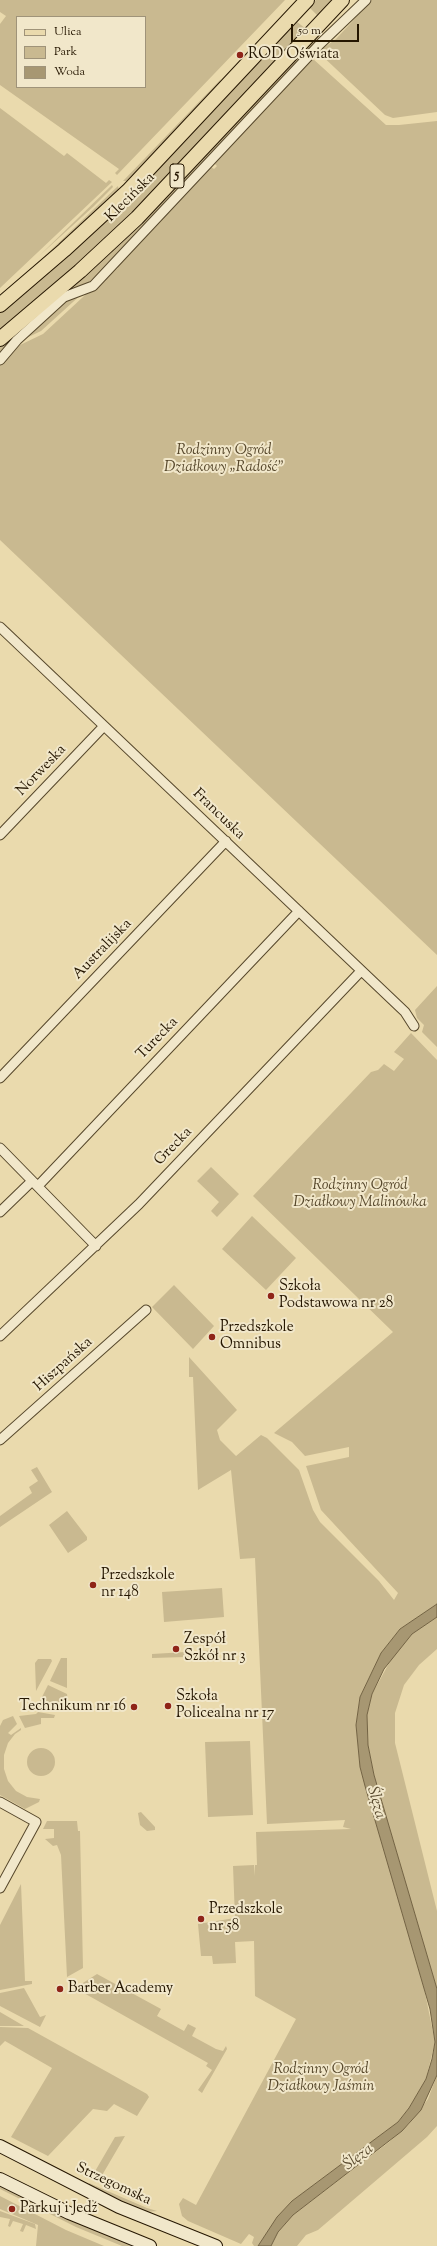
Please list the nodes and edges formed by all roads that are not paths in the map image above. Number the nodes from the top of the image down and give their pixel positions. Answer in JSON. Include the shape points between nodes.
{"nodes":[{"id":1,"x":308,"y":0,"type":"edge"},
{"id":2,"x":342,"y":0,"type":"edge"},
{"id":3,"x":366,"y":0,"type":"edge"},
{"id":4,"x":0,"y":305,"type":"edge"},
{"id":5,"x":0,"y":339,"type":"edge"},
{"id":6,"x":0,"y":360,"type":"edge"},
{"id":7,"x":0,"y":626,"type":"edge"},
{"id":8,"x":104,"y":726,"type":"junction"},
{"id":9,"x":0,"y":835,"type":"edge"},
{"id":10,"x":226,"y":841,"type":"junction"},
{"id":11,"x":299,"y":911,"type":"junction"},
{"id":12,"x":361,"y":971,"type":"junction"},
{"id":13,"x":414,"y":1026,"type":"dead end"},
{"id":14,"x":0,"y":1078,"type":"edge"},
{"id":15,"x":0,"y":1148,"type":"edge"},
{"id":16,"x":35,"y":1184,"type":"junction"},
{"id":17,"x":0,"y":1212,"type":"edge"},
{"id":18,"x":96,"y":1246,"type":"junction"},
{"id":19,"x":146,"y":1310,"type":"dead end"},
{"id":20,"x":0,"y":1336,"type":"edge"},
{"id":21,"x":0,"y":1440,"type":"edge"},
{"id":22,"x":0,"y":1802,"type":"edge"},
{"id":23,"x":0,"y":1888,"type":"edge"},
{"id":24,"x":0,"y":2146,"type":"edge"},
{"id":25,"x":0,"y":2179,"type":"edge"},
{"id":26,"x":150,"y":2246,"type":"edge"},
{"id":27,"x":216,"y":2246,"type":"edge"}],
"edges":[{"from":1,"to":4,"type":"main road","name":"Klecińska","number":"5","via":[[128,191]]},
{"from":2,"to":5,"type":"main road","name":"Klecińska","number":"5","via":[[137,218]]},
{"from":3,"to":6,"type":"street","via":[[320,44],[93,286],[64,297],[17,340]]},
{"from":7,"to":8,"type":"street","name":"Francuska"},
{"from":8,"to":9,"type":"street","name":"Norweska"},
{"from":8,"to":10,"type":"street","name":"Francuska"},
{"from":10,"to":11,"type":"street","name":"Francuska"},
{"from":10,"to":14,"type":"street","name":"Australijska"},
{"from":11,"to":12,"type":"street","name":"Francuska"},
{"from":11,"to":16,"type":"street","name":"Turecka"},
{"from":12,"to":13,"type":"street","name":"Francuska","via":[[405,1012]]},
{"from":12,"to":18,"type":"street","name":"Grecka"},
{"from":15,"to":16,"type":"street"},
{"from":16,"to":17,"type":"street","name":"Turecka"},
{"from":16,"to":18,"type":"street"},
{"from":18,"to":20,"type":"street","name":"Grecka"},
{"from":19,"to":21,"type":"street","name":"Hiszpańska"},
{"from":22,"to":23,"type":"street","via":[[36,1822]]},
{"from":24,"to":27,"type":"main road","name":"Strzegomska","via":[[119,2207]]},
{"from":25,"to":26,"type":"main road","via":[[68,2213]]}]}
